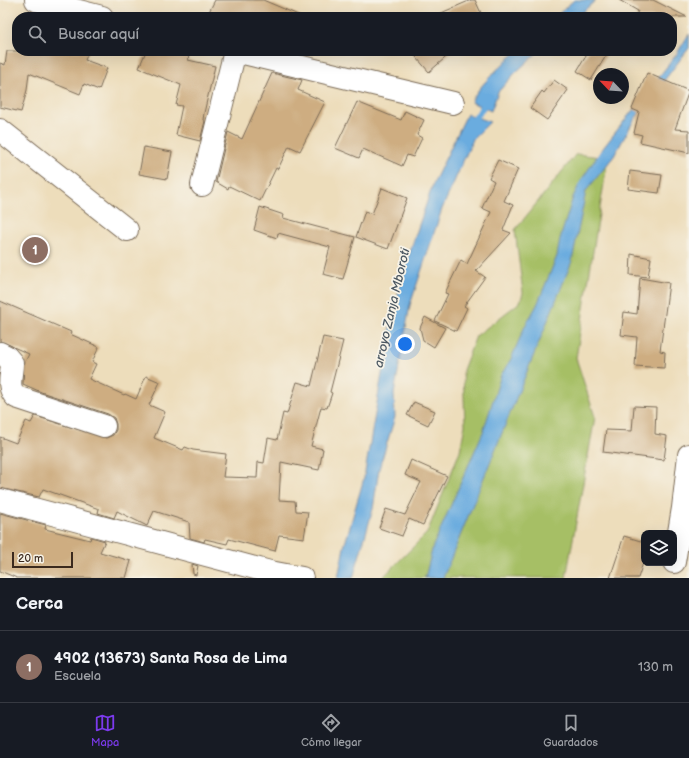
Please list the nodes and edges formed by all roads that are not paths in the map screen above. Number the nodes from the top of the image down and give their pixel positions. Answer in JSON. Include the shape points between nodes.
{"nodes":[{"id":1,"x":36,"y":0,"type":"edge"},
{"id":2,"x":83,"y":12,"type":"edge"},
{"id":3,"x":234,"y":56,"type":"edge"},
{"id":4,"x":256,"y":56,"type":"edge"},
{"id":5,"x":453,"y":103,"type":"dead end"},
{"id":6,"x":0,"y":130,"type":"edge"},
{"id":7,"x":202,"y":185,"type":"dead end"},
{"id":8,"x":127,"y":230,"type":"dead end"},
{"id":9,"x":0,"y":353,"type":"edge"},
{"id":10,"x":104,"y":426,"type":"dead end"},
{"id":11,"x":689,"y":455,"type":"edge"},
{"id":12,"x":0,"y":500,"type":"edge"},
{"id":13,"x":677,"y":544,"type":"edge"},
{"id":14,"x":673,"y":566,"type":"edge"},
{"id":15,"x":302,"y":578,"type":"edge"},
{"id":16,"x":671,"y":578,"type":"edge"}],
"edges":[{"from":1,"to":2,"type":"street"},
{"from":3,"to":7,"type":"street"},
{"from":4,"to":5,"type":"street"},
{"from":6,"to":8,"type":"street"},
{"from":9,"to":10,"type":"street","via":[[12,363],[10,385],[11,392],[16,397]]},
{"from":11,"to":13,"type":"street"},
{"from":12,"to":15,"type":"street","via":[[270,572]]},
{"from":14,"to":16,"type":"street"}]}
